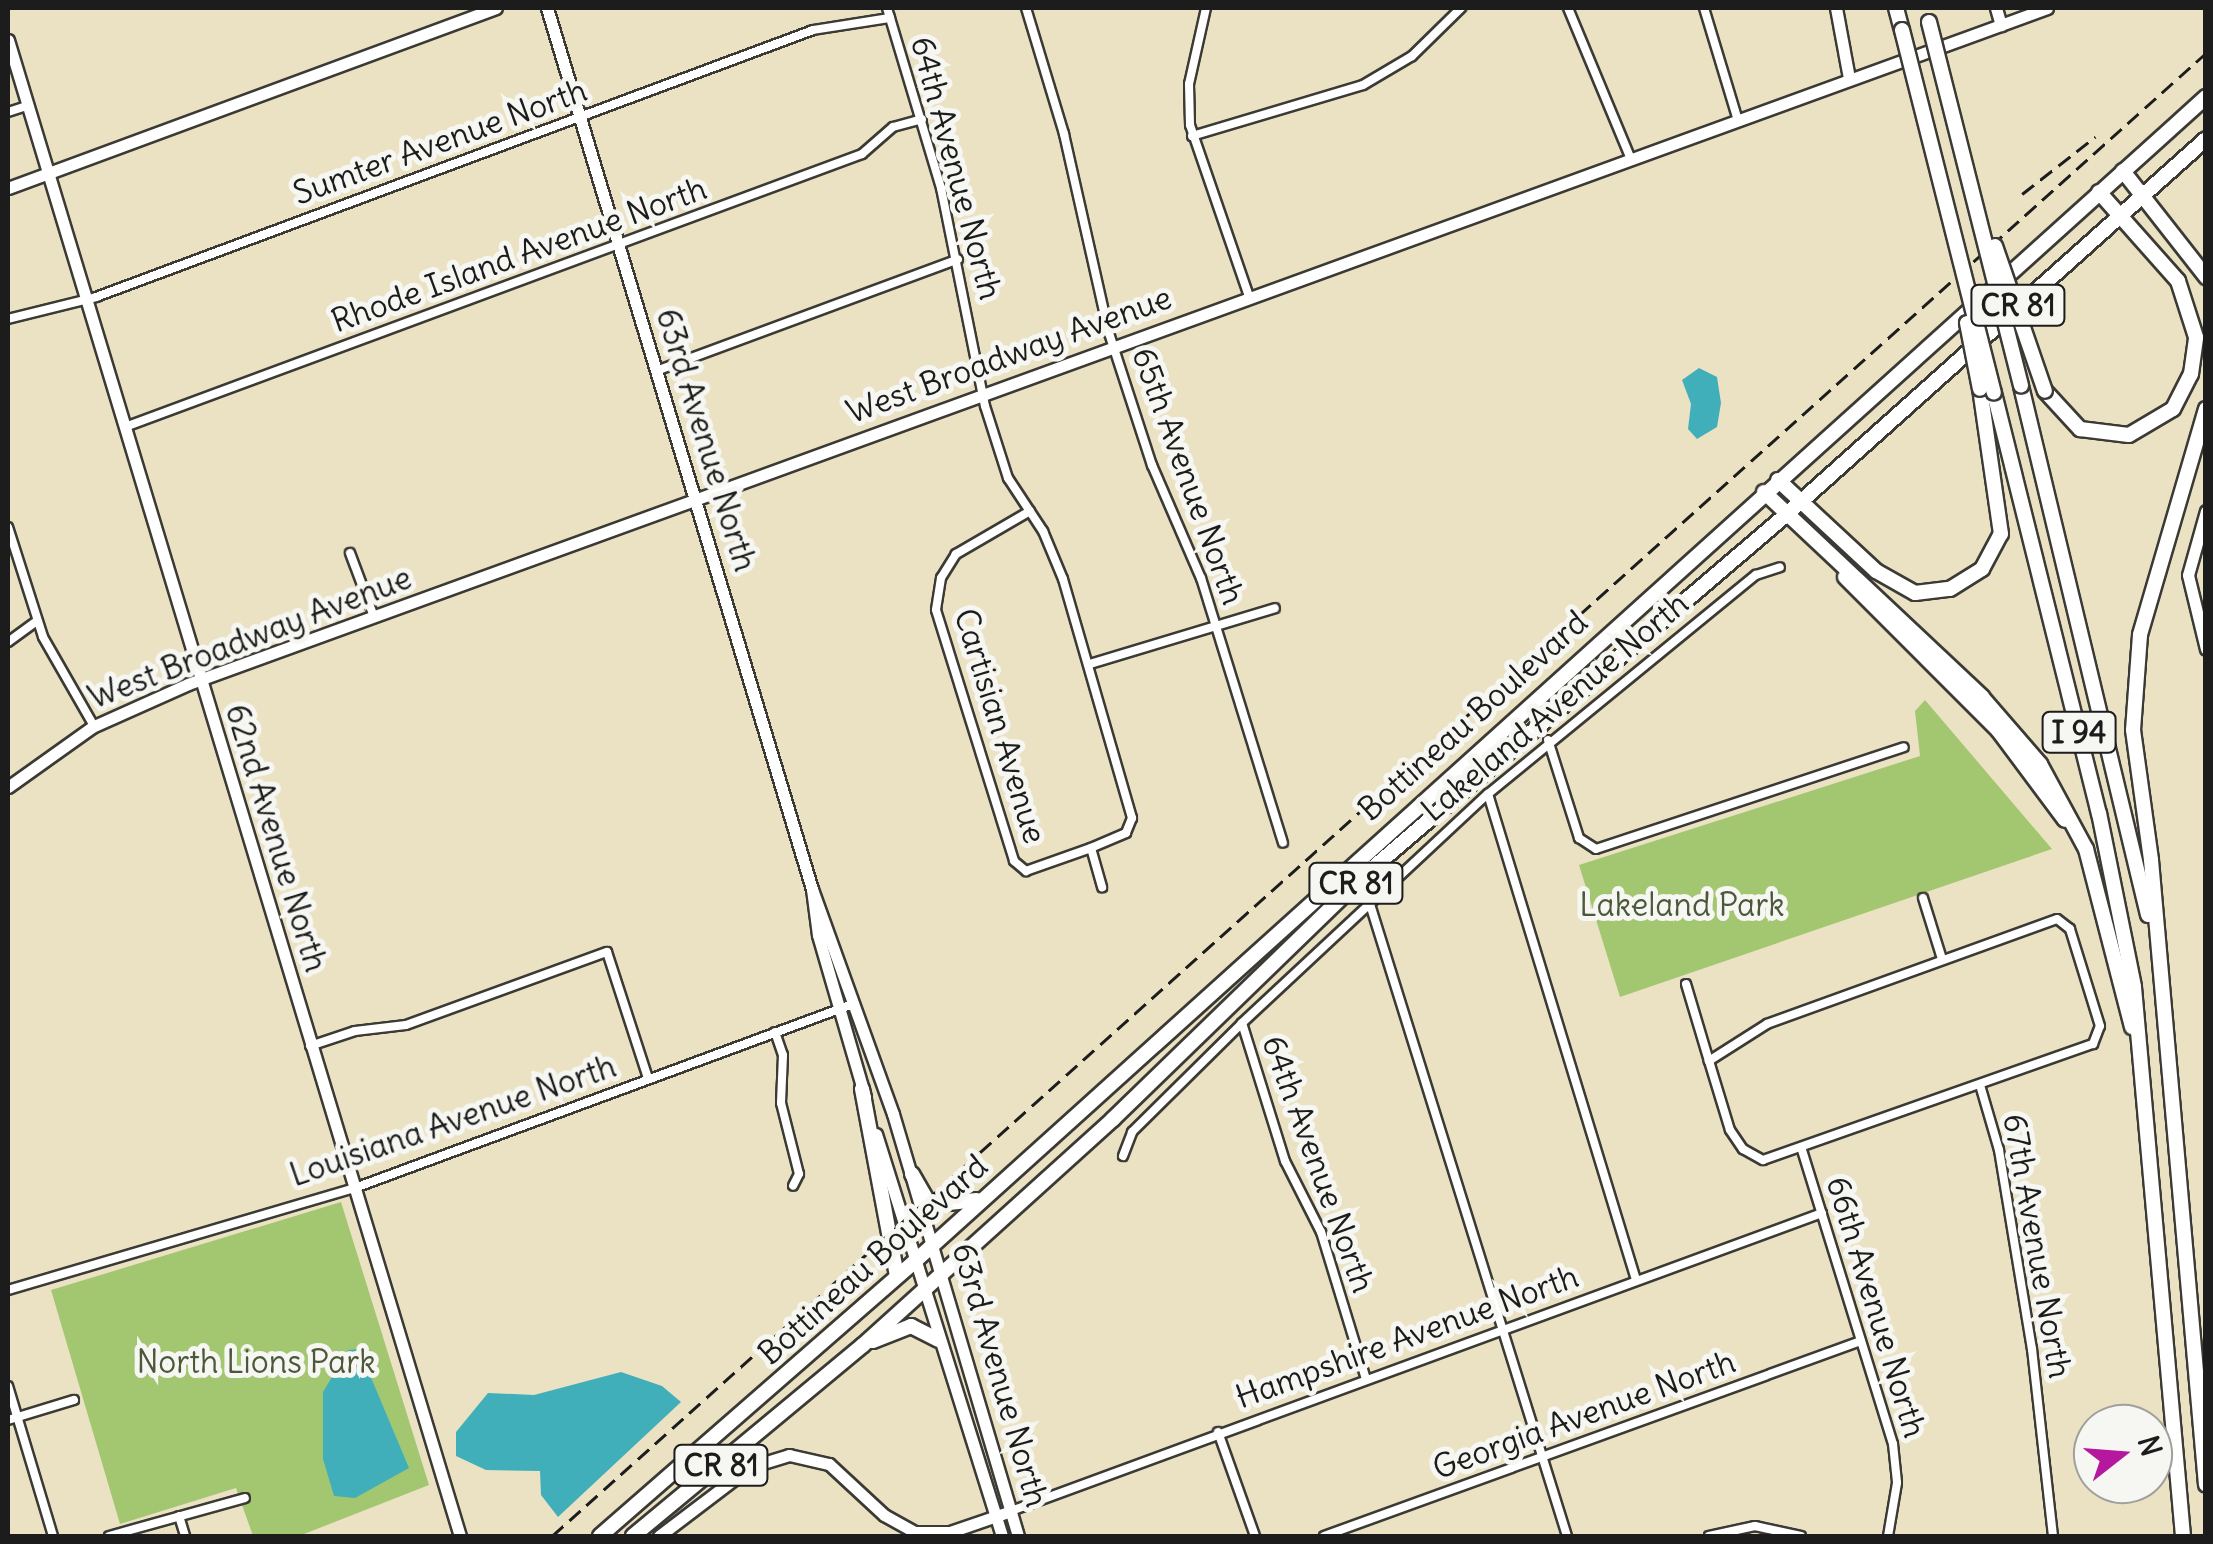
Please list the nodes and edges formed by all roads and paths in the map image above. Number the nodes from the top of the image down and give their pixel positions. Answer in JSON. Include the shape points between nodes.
{"nodes":[{"id":1,"x":496,"y":8,"type":"edge"},
{"id":2,"x":546,"y":8,"type":"edge"},
{"id":3,"x":887,"y":8,"type":"edge"},
{"id":4,"x":1026,"y":8,"type":"edge"},
{"id":5,"x":1206,"y":8,"type":"edge"},
{"id":6,"x":1460,"y":8,"type":"edge"},
{"id":7,"x":1568,"y":8,"type":"edge"},
{"id":8,"x":1704,"y":8,"type":"edge"},
{"id":9,"x":1836,"y":8,"type":"edge"},
{"id":10,"x":1896,"y":8,"type":"edge"},
{"id":11,"x":1996,"y":8,"type":"edge"},
{"id":12,"x":2047,"y":8,"type":"edge"},
{"id":13,"x":1928,"y":15,"type":"edge"},
{"id":14,"x":890,"y":18,"type":"junction"},
{"id":15,"x":2001,"y":25,"type":"junction"},
{"id":16,"x":8,"y":40,"type":"edge"},
{"id":17,"x":1849,"y":78,"type":"junction"},
{"id":18,"x":2206,"y":97,"type":"edge"},
{"id":19,"x":29,"y":105,"type":"junction"},
{"id":20,"x":1950,"y":107,"type":"junction"},
{"id":21,"x":8,"y":112,"type":"edge"},
{"id":22,"x":580,"y":117,"type":"junction"},
{"id":23,"x":1738,"y":118,"type":"junction"},
{"id":24,"x":922,"y":119,"type":"junction"},
{"id":25,"x":1192,"y":136,"type":"junction"},
{"id":26,"x":2206,"y":138,"type":"edge"},
{"id":27,"x":1630,"y":157,"type":"junction"},
{"id":28,"x":2123,"y":171,"type":"junction"},
{"id":29,"x":51,"y":174,"type":"junction"},
{"id":30,"x":8,"y":188,"type":"edge"},
{"id":31,"x":2100,"y":192,"type":"junction"},
{"id":32,"x":2144,"y":195,"type":"junction"},
{"id":33,"x":2120,"y":215,"type":"junction"},
{"id":34,"x":618,"y":244,"type":"junction"},
{"id":35,"x":958,"y":259,"type":"junction"},
{"id":36,"x":2206,"y":277,"type":"edge"},
{"id":37,"x":1250,"y":296,"type":"junction"},
{"id":38,"x":87,"y":298,"type":"junction"},
{"id":39,"x":8,"y":319,"type":"edge"},
{"id":40,"x":1114,"y":346,"type":"junction"},
{"id":41,"x":656,"y":371,"type":"junction"},
{"id":42,"x":1987,"y":391,"type":"junction"},
{"id":43,"x":983,"y":394,"type":"junction"},
{"id":44,"x":2206,"y":409,"type":"edge"},
{"id":45,"x":126,"y":427,"type":"junction"},
{"id":46,"x":1778,"y":480,"type":"junction"},
{"id":47,"x":1764,"y":492,"type":"junction"},
{"id":48,"x":695,"y":499,"type":"junction"},
{"id":49,"x":1793,"y":508,"type":"junction"},
{"id":50,"x":2206,"y":511,"type":"edge"},
{"id":51,"x":1030,"y":512,"type":"junction"},
{"id":52,"x":8,"y":527,"type":"edge"},
{"id":53,"x":350,"y":553,"type":"dead end"},
{"id":54,"x":1780,"y":567,"type":"dead end"},
{"id":55,"x":1275,"y":608,"type":"dead end"},
{"id":56,"x":374,"y":617,"type":"junction"},
{"id":57,"x":36,"y":621,"type":"junction"},
{"id":58,"x":1216,"y":626,"type":"junction"},
{"id":59,"x":8,"y":642,"type":"edge"},
{"id":60,"x":2206,"y":648,"type":"edge"},
{"id":61,"x":1090,"y":664,"type":"junction"},
{"id":62,"x":200,"y":681,"type":"junction"},
{"id":63,"x":94,"y":726,"type":"junction"},
{"id":64,"x":1548,"y":740,"type":"junction"},
{"id":65,"x":1904,"y":747,"type":"dead end"},
{"id":66,"x":8,"y":787,"type":"edge"},
{"id":67,"x":1488,"y":794,"type":"junction"},
{"id":68,"x":1283,"y":842,"type":"dead end"},
{"id":69,"x":1091,"y":848,"type":"junction"},
{"id":70,"x":1102,"y":887,"type":"dead end"},
{"id":71,"x":812,"y":889,"type":"junction"},
{"id":72,"x":1923,"y":898,"type":"dead end"},
{"id":73,"x":1368,"y":901,"type":"junction"},
{"id":74,"x":1942,"y":960,"type":"junction"},
{"id":75,"x":1686,"y":984,"type":"dead end"},
{"id":76,"x":853,"y":1004,"type":"junction"},
{"id":77,"x":840,"y":1009,"type":"junction"},
{"id":78,"x":2164,"y":1014,"type":"junction"},
{"id":79,"x":1242,"y":1023,"type":"junction"},
{"id":80,"x":775,"y":1032,"type":"junction"},
{"id":81,"x":309,"y":1046,"type":"junction"},
{"id":82,"x":1709,"y":1061,"type":"junction"},
{"id":83,"x":2145,"y":1076,"type":"junction"},
{"id":84,"x":648,"y":1078,"type":"junction"},
{"id":85,"x":1980,"y":1085,"type":"junction"},
{"id":86,"x":862,"y":1090,"type":"junction"},
{"id":87,"x":1802,"y":1150,"type":"junction"},
{"id":88,"x":1122,"y":1156,"type":"dead end"},
{"id":89,"x":912,"y":1174,"type":"junction"},
{"id":90,"x":793,"y":1186,"type":"dead end"},
{"id":91,"x":352,"y":1190,"type":"junction"},
{"id":92,"x":983,"y":1199,"type":"junction"},
{"id":93,"x":1822,"y":1213,"type":"junction"},
{"id":94,"x":933,"y":1244,"type":"junction"},
{"id":95,"x":914,"y":1262,"type":"junction"},
{"id":96,"x":942,"y":1273,"type":"junction"},
{"id":97,"x":897,"y":1276,"type":"junction"},
{"id":98,"x":1636,"y":1280,"type":"junction"},
{"id":99,"x":923,"y":1289,"type":"junction"},
{"id":100,"x":8,"y":1290,"type":"edge"},
{"id":101,"x":1502,"y":1328,"type":"junction"},
{"id":102,"x":939,"y":1340,"type":"junction"},
{"id":103,"x":1861,"y":1340,"type":"junction"},
{"id":104,"x":863,"y":1345,"type":"junction"},
{"id":105,"x":1366,"y":1378,"type":"junction"},
{"id":106,"x":8,"y":1386,"type":"edge"},
{"id":107,"x":74,"y":1400,"type":"dead end"},
{"id":108,"x":12,"y":1419,"type":"edge"},
{"id":109,"x":1218,"y":1432,"type":"junction"},
{"id":110,"x":1542,"y":1457,"type":"junction"},
{"id":111,"x":2206,"y":1484,"type":"edge"},
{"id":112,"x":245,"y":1498,"type":"dead end"},
{"id":113,"x":1011,"y":1510,"type":"junction"},
{"id":114,"x":179,"y":1516,"type":"junction"},
{"id":115,"x":994,"y":1516,"type":"junction"},
{"id":116,"x":52,"y":1536,"type":"edge"},
{"id":117,"x":110,"y":1536,"type":"edge"},
{"id":118,"x":185,"y":1536,"type":"edge"},
{"id":119,"x":460,"y":1536,"type":"edge"},
{"id":120,"x":600,"y":1536,"type":"edge"},
{"id":121,"x":633,"y":1536,"type":"edge"},
{"id":122,"x":659,"y":1536,"type":"edge"},
{"id":123,"x":1002,"y":1536,"type":"edge"},
{"id":124,"x":1018,"y":1536,"type":"edge"},
{"id":125,"x":1255,"y":1536,"type":"edge"},
{"id":126,"x":1324,"y":1536,"type":"edge"},
{"id":127,"x":1568,"y":1536,"type":"edge"},
{"id":128,"x":1709,"y":1536,"type":"edge"},
{"id":129,"x":1802,"y":1536,"type":"edge"},
{"id":130,"x":1888,"y":1536,"type":"edge"},
{"id":131,"x":2053,"y":1536,"type":"edge"},
{"id":132,"x":2183,"y":1536,"type":"edge"}],
"edges":[{"from":1,"to":29,"type":"street"},
{"from":2,"to":22,"type":"street","name":"63rd Avenue North"},
{"from":3,"to":14,"type":"street","name":"64th Avenue North"},
{"from":4,"to":40,"type":"street","name":"65th Avenue North"},
{"from":5,"to":25,"type":"street","via":[[1189,84]]},
{"from":6,"to":25,"type":"street","via":[[1412,56],[1362,85]]},
{"from":7,"to":27,"type":"street"},
{"from":8,"to":23,"type":"street"},
{"from":9,"to":17,"type":"street"},
{"from":10,"to":42,"type":"highway","bridge":true},
{"from":11,"to":15,"type":"street"},
{"from":12,"to":15,"type":"street","name":"West Broadway Avenue"},
{"from":13,"to":20,"type":"highway","number":"I 94","bridge":true},
{"from":14,"to":22,"type":"street","name":"Sumter Avenue North","via":[[814,30]]},
{"from":14,"to":24,"type":"street","name":"64th Avenue North"},
{"from":15,"to":17,"type":"street","name":"West Broadway Avenue"},
{"from":16,"to":19,"type":"street","name":"62nd Avenue North"},
{"from":17,"to":23,"type":"street","name":"West Broadway Avenue"},
{"from":18,"to":28,"type":"highway","name":"Bottineau Boulevard","number":"CR 81"},
{"from":19,"to":21,"type":"street"},
{"from":19,"to":29,"type":"street","name":"62nd Avenue North"},
{"from":20,"to":33,"type":"highway","bridge":true,"via":[[2045,391],[2080,428],[2120,436],[2156,423],[2186,389],[2196,348],[2184,293]]},
{"from":20,"to":78,"type":"highway","number":"I 94","bridge":true,"via":[[2134,850]]},
{"from":22,"to":34,"type":"street","name":"63rd Avenue North"},
{"from":22,"to":38,"type":"street","name":"Sumter Avenue North"},
{"from":23,"to":27,"type":"street","name":"West Broadway Avenue"},
{"from":24,"to":34,"type":"street","name":"Rhode Island Avenue North","via":[[893,127],[862,154]]},
{"from":24,"to":35,"type":"street","name":"64th Avenue North"},
{"from":25,"to":37,"type":"street"},
{"from":26,"to":32,"type":"highway","name":"Bottineau Boulevard","number":"CR 81"},
{"from":27,"to":37,"type":"street","name":"West Broadway Avenue"},
{"from":28,"to":31,"type":"highway","name":"Bottineau Boulevard","number":"CR 81"},
{"from":28,"to":32,"type":"highway"},
{"from":29,"to":30,"type":"street"},
{"from":29,"to":38,"type":"street","name":"62nd Avenue North"},
{"from":31,"to":33,"type":"highway"},
{"from":31,"to":46,"type":"highway","name":"Bottineau Boulevard","number":"CR 81"},
{"from":32,"to":33,"type":"highway","name":"Bottineau Boulevard","number":"CR 81"},
{"from":32,"to":36,"type":"highway"},
{"from":33,"to":49,"type":"highway","name":"Bottineau Boulevard","number":"CR 81"},
{"from":34,"to":41,"type":"street","name":"63rd Avenue North"},
{"from":34,"to":45,"type":"street","name":"Rhode Island Avenue North"},
{"from":35,"to":41,"type":"street"},
{"from":35,"to":43,"type":"street","name":"64th Avenue North"},
{"from":37,"to":40,"type":"street","name":"West Broadway Avenue"},
{"from":38,"to":39,"type":"street","name":"Sumter Avenue North"},
{"from":38,"to":45,"type":"street","name":"62nd Avenue North"},
{"from":40,"to":43,"type":"street","name":"West Broadway Avenue"},
{"from":40,"to":58,"type":"street","name":"65th Avenue North","via":[[1152,465]]},
{"from":41,"to":48,"type":"street","name":"63rd Avenue North"},
{"from":42,"to":49,"type":"highway","via":[[2001,534],[1989,560],[1964,582],[1928,594],[1905,588]]},
{"from":42,"to":83,"type":"highway","number":"I 94","via":[[2109,855]]},
{"from":43,"to":48,"type":"street","name":"West Broadway Avenue"},
{"from":43,"to":51,"type":"street","name":"64th Avenue North","via":[[1008,478]]},
{"from":44,"to":78,"type":"highway","via":[[2146,610],[2134,688],[2132,730]]},
{"from":45,"to":62,"type":"street","name":"62nd Avenue North"},
{"from":46,"to":47,"type":"highway","name":"Bottineau Boulevard","number":"CR 81"},
{"from":46,"to":49,"type":"highway"},
{"from":47,"to":49,"type":"highway"},
{"from":47,"to":92,"type":"highway","name":"Bottineau Boulevard","number":"CR 81"},
{"from":48,"to":56,"type":"street","name":"West Broadway Avenue"},
{"from":48,"to":71,"type":"street","name":"63rd Avenue North"},
{"from":49,"to":83,"type":"highway","via":[[2011,728],[2066,804],[2086,849]]},
{"from":49,"to":96,"type":"highway","name":"Bottineau Boulevard","number":"CR 81","via":[[1424,821],[1114,1119]]},
{"from":50,"to":60,"type":"street","via":[[2188,575]]},
{"from":51,"to":61,"type":"street","name":"64th Avenue North","via":[[1054,554]]},
{"from":51,"to":69,"type":"street","name":"Cartisian Avenue","via":[[956,554],[941,578],[936,610],[1014,861],[1026,870]]},
{"from":52,"to":57,"type":"street"},
{"from":53,"to":56,"type":"street"},
{"from":54,"to":64,"type":"street","name":"Lakeland Avenue North","via":[[1756,575]]},
{"from":55,"to":58,"type":"street"},
{"from":56,"to":62,"type":"street","name":"West Broadway Avenue"},
{"from":57,"to":59,"type":"street"},
{"from":57,"to":63,"type":"street"},
{"from":58,"to":61,"type":"street"},
{"from":58,"to":68,"type":"street","name":"65th Avenue North"},
{"from":61,"to":69,"type":"street","name":"64th Avenue North","via":[[1132,818],[1126,833]]},
{"from":62,"to":63,"type":"street","name":"West Broadway Avenue"},
{"from":62,"to":81,"type":"street","name":"62nd Avenue North"},
{"from":63,"to":66,"type":"street","name":"West Broadway Avenue"},
{"from":64,"to":65,"type":"street","via":[[1579,838],[1596,850]]},
{"from":64,"to":67,"type":"street","name":"Lakeland Avenue North"},
{"from":67,"to":73,"type":"street","name":"Lakeland Avenue North"},
{"from":67,"to":98,"type":"street"},
{"from":69,"to":70,"type":"street"},
{"from":71,"to":76,"type":"street","name":"63rd Avenue North"},
{"from":71,"to":77,"type":"street","name":"63rd Avenue North"},
{"from":72,"to":74,"type":"street"},
{"from":73,"to":79,"type":"street","name":"Lakeland Avenue North"},
{"from":73,"to":101,"type":"street"},
{"from":74,"to":82,"type":"street","via":[[1766,1024]]},
{"from":74,"to":85,"type":"street","via":[[2057,920],[2070,929],[2100,1026],[2094,1044]]},
{"from":75,"to":82,"type":"street","name":"66th Avenue North"},
{"from":76,"to":77,"type":"street","name":"Louisiana Avenue North"},
{"from":76,"to":89,"type":"street","name":"63rd Avenue North"},
{"from":77,"to":80,"type":"street","name":"Louisiana Avenue North"},
{"from":77,"to":86,"type":"street","name":"63rd Avenue North"},
{"from":78,"to":111,"type":"highway","number":"I 94"},
{"from":79,"to":88,"type":"street","name":"Lakeland Avenue North","via":[[1132,1132]]},
{"from":79,"to":105,"type":"street","name":"64th Avenue North","via":[[1277,1141],[1320,1232]]},
{"from":80,"to":84,"type":"street","name":"Louisiana Avenue North"},
{"from":80,"to":90,"type":"street","via":[[783,1056],[781,1104],[800,1174]]},
{"from":81,"to":84,"type":"street","via":[[406,1025],[607,952]]},
{"from":81,"to":91,"type":"street","name":"62nd Avenue North"},
{"from":82,"to":87,"type":"street","name":"66th Avenue North","via":[[1742,1150],[1763,1160]]},
{"from":83,"to":132,"type":"highway","number":"I 94"},
{"from":84,"to":91,"type":"street","name":"Louisiana Avenue North"},
{"from":85,"to":87,"type":"street"},
{"from":85,"to":131,"type":"street","name":"67th Avenue North","via":[[1999,1150],[2029,1332]]},
{"from":86,"to":95,"type":"street","name":"63rd Avenue North"},
{"from":86,"to":97,"type":"highway"},
{"from":87,"to":93,"type":"street","name":"66th Avenue North"},
{"from":89,"to":92,"type":"highway","via":[[930,1205]]},
{"from":89,"to":94,"type":"street","name":"63rd Avenue North"},
{"from":91,"to":100,"type":"street","name":"Louisiana Avenue North"},
{"from":91,"to":119,"type":"street","name":"62nd Avenue North"},
{"from":92,"to":94,"type":"highway","name":"Bottineau Boulevard","number":"CR 81"},
{"from":93,"to":98,"type":"street","name":"Hampshire Avenue North"},
{"from":93,"to":103,"type":"street","name":"66th Avenue North"},
{"from":94,"to":95,"type":"highway","name":"Bottineau Boulevard","number":"CR 81"},
{"from":94,"to":96,"type":"street","name":"63rd Avenue North"},
{"from":95,"to":97,"type":"highway","name":"Bottineau Boulevard","number":"CR 81"},
{"from":95,"to":99,"type":"street","name":"63rd Avenue North"},
{"from":96,"to":99,"type":"highway","name":"Bottineau Boulevard","number":"CR 81"},
{"from":96,"to":113,"type":"street","name":"63rd Avenue North"},
{"from":97,"to":120,"type":"highway","name":"Bottineau Boulevard","number":"CR 81"},
{"from":98,"to":101,"type":"street","name":"Hampshire Avenue North"},
{"from":99,"to":102,"type":"street","name":"63rd Avenue North"},
{"from":99,"to":104,"type":"highway","name":"Bottineau Boulevard","number":"CR 81"},
{"from":101,"to":105,"type":"street","name":"Hampshire Avenue North"},
{"from":101,"to":110,"type":"street"},
{"from":102,"to":104,"type":"highway","via":[[911,1326]]},
{"from":102,"to":115,"type":"street","name":"63rd Avenue North"},
{"from":103,"to":110,"type":"street","name":"Georgia Avenue North"},
{"from":103,"to":130,"type":"street","name":"66th Avenue North","via":[[1896,1462]]},
{"from":104,"to":121,"type":"highway","name":"Bottineau Boulevard","number":"CR 81"},
{"from":105,"to":109,"type":"street","name":"Hampshire Avenue North"},
{"from":106,"to":108,"type":"street"},
{"from":107,"to":108,"type":"street"},
{"from":108,"to":116,"type":"street"},
{"from":109,"to":113,"type":"street","name":"Hampshire Avenue North"},
{"from":109,"to":125,"type":"street"},
{"from":110,"to":126,"type":"street","name":"Georgia Avenue North"},
{"from":110,"to":127,"type":"street"},
{"from":112,"to":114,"type":"street"},
{"from":113,"to":115,"type":"street"},
{"from":113,"to":124,"type":"street","name":"63rd Avenue North"},
{"from":114,"to":117,"type":"street"},
{"from":114,"to":118,"type":"street"},
{"from":115,"to":122,"type":"street","via":[[942,1534],[914,1532],[884,1515],[829,1464],[790,1455],[750,1467]]},
{"from":115,"to":123,"type":"street","name":"63rd Avenue North"},
{"from":128,"to":129,"type":"street","via":[[1755,1526]]}]}
